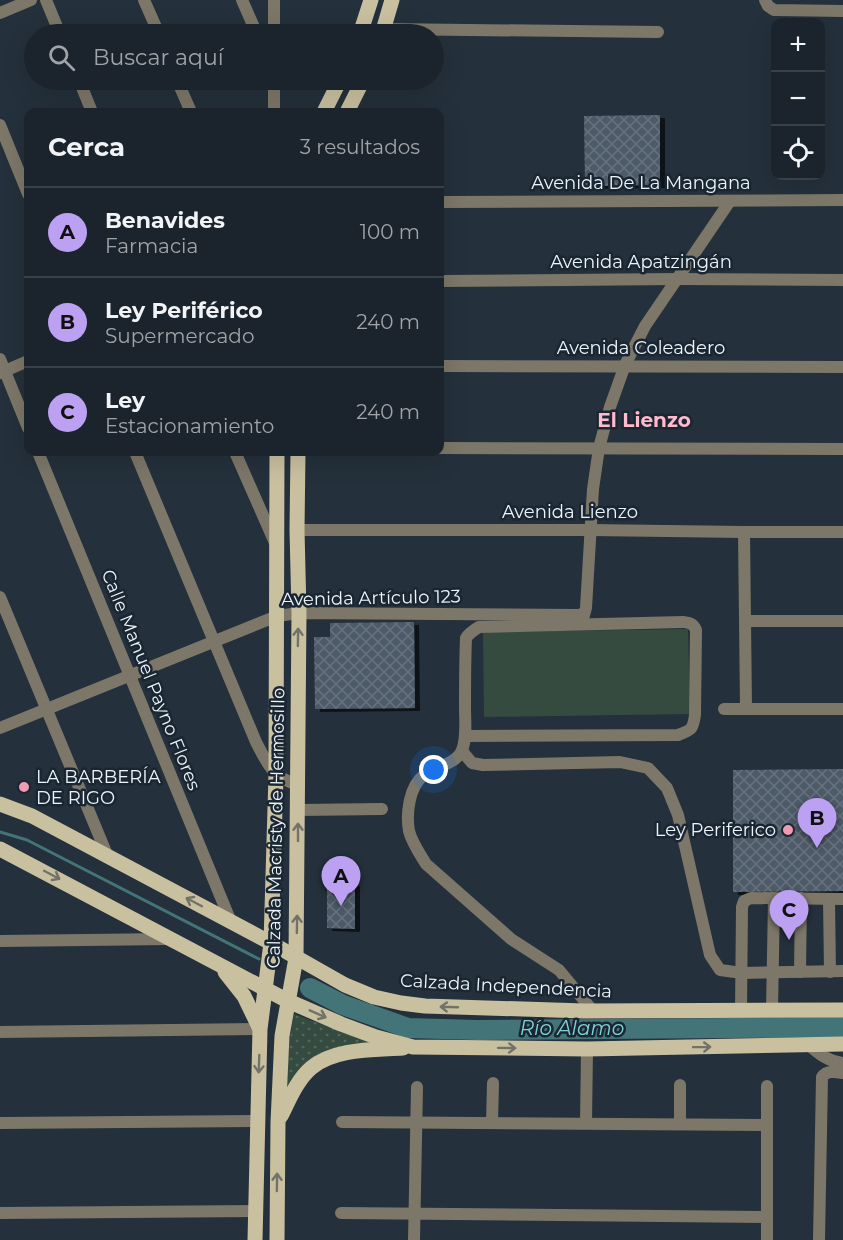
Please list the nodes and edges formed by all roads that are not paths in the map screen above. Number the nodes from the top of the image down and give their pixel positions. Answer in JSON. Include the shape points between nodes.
{"nodes":[{"id":1,"x":31,"y":0,"type":"edge"},
{"id":2,"x":46,"y":0,"type":"edge"},
{"id":3,"x":144,"y":0,"type":"edge"},
{"id":4,"x":242,"y":0,"type":"edge"},
{"id":5,"x":274,"y":0,"type":"edge"},
{"id":6,"x":371,"y":0,"type":"edge"},
{"id":7,"x":392,"y":0,"type":"edge"},
{"id":8,"x":766,"y":3,"type":"edge"},
{"id":9,"x":843,"y":11,"type":"edge"},
{"id":10,"x":0,"y":13,"type":"edge"},
{"id":11,"x":56,"y":24,"type":"edge"},
{"id":12,"x":155,"y":24,"type":"edge"},
{"id":13,"x":253,"y":24,"type":"edge"},
{"id":14,"x":273,"y":24,"type":"edge"},
{"id":15,"x":364,"y":24,"type":"edge"},
{"id":16,"x":385,"y":24,"type":"edge"},
{"id":17,"x":444,"y":32,"type":"edge"},
{"id":18,"x":658,"y":32,"type":"dead end"},
{"id":19,"x":83,"y":90,"type":"edge"},
{"id":20,"x":181,"y":90,"type":"edge"},
{"id":21,"x":274,"y":90,"type":"edge"},
{"id":22,"x":335,"y":90,"type":"edge"},
{"id":23,"x":358,"y":90,"type":"edge"},
{"id":24,"x":90,"y":108,"type":"edge"},
{"id":25,"x":189,"y":108,"type":"edge"},
{"id":26,"x":274,"y":108,"type":"edge"},
{"id":27,"x":326,"y":108,"type":"edge"},
{"id":28,"x":349,"y":108,"type":"edge"},
{"id":29,"x":0,"y":124,"type":"edge"},
{"id":30,"x":24,"y":184,"type":"edge"},
{"id":31,"x":843,"y":200,"type":"edge"},
{"id":32,"x":730,"y":201,"type":"junction"},
{"id":33,"x":444,"y":202,"type":"edge"},
{"id":34,"x":677,"y":279,"type":"junction"},
{"id":35,"x":843,"y":280,"type":"edge"},
{"id":36,"x":444,"y":282,"type":"edge"},
{"id":37,"x":0,"y":359,"type":"edge"},
{"id":38,"x":24,"y":363,"type":"edge"},
{"id":39,"x":624,"y":365,"type":"junction"},
{"id":40,"x":444,"y":366,"type":"edge"},
{"id":41,"x":843,"y":367,"type":"edge"},
{"id":42,"x":3,"y":372,"type":"edge"},
{"id":43,"x":24,"y":419,"type":"edge"},
{"id":44,"x":444,"y":448,"type":"edge"},
{"id":45,"x":599,"y":448,"type":"junction"},
{"id":46,"x":843,"y":448,"type":"edge"},
{"id":47,"x":40,"y":456,"type":"edge"},
{"id":48,"x":137,"y":456,"type":"edge"},
{"id":49,"x":237,"y":456,"type":"edge"},
{"id":50,"x":277,"y":456,"type":"edge"},
{"id":51,"x":298,"y":456,"type":"edge"},
{"id":52,"x":297,"y":530,"type":"junction"},
{"id":53,"x":590,"y":530,"type":"junction"},
{"id":54,"x":744,"y":532,"type":"junction"},
{"id":55,"x":843,"y":532,"type":"edge"},
{"id":56,"x":277,"y":549,"type":"junction"},
{"id":57,"x":0,"y":597,"type":"edge"},
{"id":58,"x":299,"y":613,"type":"junction"},
{"id":59,"x":277,"y":616,"type":"junction"},
{"id":60,"x":581,"y":618,"type":"junction"},
{"id":61,"x":745,"y":621,"type":"junction"},
{"id":62,"x":843,"y":621,"type":"edge"},
{"id":63,"x":214,"y":642,"type":"junction"},
{"id":64,"x":131,"y":676,"type":"junction"},
{"id":65,"x":746,"y":708,"type":"junction"},
{"id":66,"x":46,"y":709,"type":"junction"},
{"id":67,"x":724,"y":709,"type":"dead end"},
{"id":68,"x":843,"y":709,"type":"edge"},
{"id":69,"x":0,"y":728,"type":"edge"},
{"id":70,"x":465,"y":736,"type":"junction"},
{"id":71,"x":462,"y":751,"type":"junction"},
{"id":72,"x":276,"y":776,"type":"junction"},
{"id":73,"x":297,"y":785,"type":"junction"},
{"id":74,"x":1,"y":803,"type":"edge"},
{"id":75,"x":382,"y":809,"type":"dead end"},
{"id":76,"x":298,"y":810,"type":"junction"},
{"id":77,"x":5,"y":853,"type":"edge"},
{"id":78,"x":108,"y":857,"type":"junction"},
{"id":79,"x":774,"y":898,"type":"junction"},
{"id":80,"x":801,"y":898,"type":"junction"},
{"id":81,"x":830,"y":899,"type":"junction"},
{"id":82,"x":843,"y":899,"type":"edge"},
{"id":83,"x":231,"y":922,"type":"junction"},
{"id":84,"x":171,"y":939,"type":"junction"},
{"id":85,"x":0,"y":941,"type":"edge"},
{"id":86,"x":271,"y":943,"type":"junction"},
{"id":87,"x":296,"y":958,"type":"junction"},
{"id":88,"x":217,"y":963,"type":"junction"},
{"id":89,"x":843,"y":971,"type":"edge"},
{"id":90,"x":800,"y":972,"type":"junction"},
{"id":91,"x":830,"y":972,"type":"junction"},
{"id":92,"x":742,"y":973,"type":"junction"},
{"id":93,"x":773,"y":973,"type":"junction"},
{"id":94,"x":266,"y":990,"type":"junction"},
{"id":95,"x":288,"y":1001,"type":"junction"},
{"id":96,"x":843,"y":1003,"type":"edge"},
{"id":97,"x":810,"y":1010,"type":"junction"},
{"id":98,"x":843,"y":1010,"type":"edge"},
{"id":99,"x":593,"y":1011,"type":"junction"},
{"id":100,"x":741,"y":1011,"type":"junction"},
{"id":101,"x":772,"y":1011,"type":"junction"},
{"id":102,"x":260,"y":1029,"type":"junction"},
{"id":103,"x":0,"y":1032,"type":"edge"},
{"id":104,"x":843,"y":1044,"type":"edge"},
{"id":105,"x":809,"y":1045,"type":"junction"},
{"id":106,"x":413,"y":1047,"type":"junction"},
{"id":107,"x":587,"y":1049,"type":"junction"},
{"id":108,"x":843,"y":1063,"type":"edge"},
{"id":109,"x":843,"y":1073,"type":"edge"},
{"id":110,"x":493,"y":1083,"type":"dead end"},
{"id":111,"x":680,"y":1085,"type":"dead end"},
{"id":112,"x":767,"y":1086,"type":"dead end"},
{"id":113,"x":417,"y":1087,"type":"dead end"},
{"id":114,"x":257,"y":1121,"type":"junction"},
{"id":115,"x":278,"y":1122,"type":"junction"},
{"id":116,"x":342,"y":1122,"type":"dead end"},
{"id":117,"x":416,"y":1122,"type":"junction"},
{"id":118,"x":0,"y":1123,"type":"edge"},
{"id":119,"x":492,"y":1123,"type":"junction"},
{"id":120,"x":586,"y":1123,"type":"junction"},
{"id":121,"x":680,"y":1124,"type":"junction"},
{"id":122,"x":767,"y":1125,"type":"junction"},
{"id":123,"x":255,"y":1211,"type":"junction"},
{"id":124,"x":341,"y":1213,"type":"dead end"},
{"id":125,"x":414,"y":1213,"type":"junction"},
{"id":126,"x":0,"y":1214,"type":"edge"},
{"id":127,"x":767,"y":1217,"type":"junction"},
{"id":128,"x":255,"y":1240,"type":"edge"},
{"id":129,"x":277,"y":1240,"type":"edge"},
{"id":130,"x":414,"y":1240,"type":"edge"},
{"id":131,"x":767,"y":1240,"type":"edge"},
{"id":132,"x":819,"y":1240,"type":"edge"}],
"edges":[{"from":1,"to":10,"type":"street"},
{"from":2,"to":11,"type":"street"},
{"from":3,"to":12,"type":"street"},
{"from":4,"to":13,"type":"street"},
{"from":5,"to":14,"type":"street"},
{"from":6,"to":15,"type":"main road"},
{"from":7,"to":16,"type":"main road"},
{"from":8,"to":9,"type":"street","via":[[774,10]]},
{"from":17,"to":18,"type":"street"},
{"from":19,"to":24,"type":"street"},
{"from":20,"to":25,"type":"street"},
{"from":21,"to":26,"type":"street"},
{"from":22,"to":27,"type":"main road"},
{"from":23,"to":28,"type":"main road"},
{"from":29,"to":30,"type":"street"},
{"from":31,"to":32,"type":"street","name":"Avenida De La Mangana"},
{"from":32,"to":33,"type":"street","name":"Avenida De La Mangana"},
{"from":32,"to":34,"type":"street"},
{"from":34,"to":35,"type":"street","name":"Avenida Apatzingán"},
{"from":34,"to":36,"type":"street","name":"Avenida Apatzingán"},
{"from":34,"to":39,"type":"street"},
{"from":37,"to":42,"type":"street"},
{"from":38,"to":42,"type":"street"},
{"from":39,"to":40,"type":"street","name":"Avenida Coleadero"},
{"from":39,"to":41,"type":"street","name":"Avenida Coleadero"},
{"from":39,"to":45,"type":"street"},
{"from":42,"to":43,"type":"street"},
{"from":44,"to":45,"type":"street"},
{"from":45,"to":46,"type":"street"},
{"from":45,"to":53,"type":"street"},
{"from":47,"to":64,"type":"street","name":"Calle Manuel Payno Flores"},
{"from":48,"to":63,"type":"street"},
{"from":49,"to":56,"type":"street"},
{"from":50,"to":56,"type":"main road","name":"Calzada Macristy de Hermosillo"},
{"from":51,"to":52,"type":"main road","name":"Calzada Macristy de Hermosillo"},
{"from":52,"to":53,"type":"street","name":"Avenida Lienzo"},
{"from":52,"to":58,"type":"main road","name":"Calzada Macristy de Hermosillo"},
{"from":53,"to":54,"type":"street","name":"Avenida Lienzo"},
{"from":53,"to":60,"type":"street","via":[[586,608]]},
{"from":54,"to":55,"type":"street","name":"Avenida Lienzo"},
{"from":54,"to":61,"type":"street"},
{"from":56,"to":59,"type":"main road","name":"Calzada Macristy de Hermosillo"},
{"from":57,"to":66,"type":"street"},
{"from":58,"to":59,"type":"street","name":"Avenida Artículo 123"},
{"from":58,"to":60,"type":"street","name":"Avenida Artículo 123"},
{"from":73,"to":58,"type":"main road","name":"Calzada Macristy de Hermosillo","one_way":true},
{"from":59,"to":63,"type":"street","name":"Avenida Artículo 123"},
{"from":59,"to":72,"type":"main road","name":"Calzada Macristy de Hermosillo"},
{"from":60,"to":70,"type":"street","via":[[480,627],[468,635]]},
{"from":60,"to":70,"type":"street","via":[[694,625],[695,715],[690,731],[678,735]]},
{"from":61,"to":62,"type":"street"},
{"from":61,"to":65,"type":"street"},
{"from":63,"to":64,"type":"street","name":"Avenida Artículo 123"},
{"from":63,"to":72,"type":"street","via":[[256,742]]},
{"from":64,"to":66,"type":"street","name":"Avenida Artículo 123"},
{"from":64,"to":83,"type":"street","name":"Calle Manuel Payno Flores"},
{"from":65,"to":67,"type":"street"},
{"from":65,"to":68,"type":"street"},
{"from":66,"to":69,"type":"street","name":"Avenida Artículo 123"},
{"from":66,"to":78,"type":"street"},
{"from":70,"to":71,"type":"street"},
{"from":71,"to":92,"type":"street","via":[[472,763],[483,765],[620,762],[648,768],[667,788],[678,815],[710,955],[720,970]]},
{"from":71,"to":99,"type":"street","via":[[424,775],[415,786],[408,805],[409,831],[417,850],[426,864],[511,939],[559,970]]},
{"from":72,"to":73,"type":"street"},
{"from":72,"to":86,"type":"main road","name":"Calzada Macristy de Hermosillo"},
{"from":73,"to":76,"type":"main road","name":"Calzada Macristy de Hermosillo"},
{"from":74,"to":78,"type":"main road","name":"Calzada Independencia"},
{"from":75,"to":76,"type":"street"},
{"from":87,"to":76,"type":"main road","name":"Calzada Macristy de Hermosillo","one_way":true},
{"from":77,"to":84,"type":"main road","one_way":true},
{"from":83,"to":78,"type":"main road","name":"Calzada Independencia","one_way":true},
{"from":79,"to":80,"type":"street"},
{"from":79,"to":92,"type":"street","via":[[744,901]]},
{"from":79,"to":93,"type":"street"},
{"from":80,"to":81,"type":"street"},
{"from":80,"to":90,"type":"street"},
{"from":81,"to":82,"type":"street"},
{"from":81,"to":91,"type":"street"},
{"from":83,"to":86,"type":"main road","name":"Calzada Independencia"},
{"from":84,"to":85,"type":"street"},
{"from":84,"to":88,"type":"main road"},
{"from":86,"to":87,"type":"main road","name":"Calzada Independencia"},
{"from":86,"to":94,"type":"main road","name":"Calzada Macristy de Hermosillo"},
{"from":87,"to":95,"type":"main road","name":"Calzada Macristy de Hermosillo"},
{"from":99,"to":87,"type":"main road","name":"Calzada Independencia","one_way":true,"via":[[400,1003],[345,985]]},
{"from":88,"to":94,"type":"main road"},
{"from":88,"to":102,"type":"main road","via":[[244,996]]},
{"from":89,"to":91,"type":"street"},
{"from":90,"to":91,"type":"street"},
{"from":90,"to":93,"type":"street"},
{"from":92,"to":93,"type":"street"},
{"from":92,"to":100,"type":"street"},
{"from":93,"to":101,"type":"street"},
{"from":94,"to":95,"type":"main road"},
{"from":94,"to":102,"type":"main road","name":"Calzada Macristy de Hermosillo"},
{"from":95,"to":106,"type":"main road","one_way":true,"via":[[341,1024]]},
{"from":95,"to":115,"type":"main road","name":"Calzada Macristy de Hermosillo","via":[[282,1036]]},
{"from":96,"to":97,"type":"street"},
{"from":97,"to":98,"type":"main road","name":"Calzada Independencia"},
{"from":97,"to":101,"type":"main road","name":"Calzada Independencia"},
{"from":99,"to":100,"type":"main road","name":"Calzada Independencia"},
{"from":100,"to":101,"type":"main road","name":"Calzada Independencia"},
{"from":102,"to":103,"type":"street"},
{"from":102,"to":114,"type":"main road","name":"Calzada Macristy de Hermosillo","one_way":true},
{"from":104,"to":105,"type":"main road"},
{"from":107,"to":105,"type":"main road","one_way":true},
{"from":105,"to":108,"type":"street","via":[[826,1059]]},
{"from":106,"to":107,"type":"main road","one_way":true},
{"from":106,"to":115,"type":"main road","via":[[326,1058],[310,1068],[298,1084]]},
{"from":107,"to":120,"type":"street"},
{"from":109,"to":132,"type":"street","via":[[829,1072],[822,1077]]},
{"from":110,"to":119,"type":"street"},
{"from":111,"to":121,"type":"street"},
{"from":112,"to":122,"type":"street"},
{"from":113,"to":117,"type":"street"},
{"from":114,"to":118,"type":"street"},
{"from":114,"to":123,"type":"main road","name":"Calzada Macristy de Hermosillo"},
{"from":129,"to":115,"type":"main road","name":"Calzada Macristy de Hermosillo","one_way":true},
{"from":116,"to":117,"type":"street"},
{"from":117,"to":119,"type":"street"},
{"from":117,"to":125,"type":"street"},
{"from":119,"to":120,"type":"street"},
{"from":120,"to":121,"type":"street"},
{"from":121,"to":122,"type":"street"},
{"from":122,"to":127,"type":"street"},
{"from":123,"to":126,"type":"street"},
{"from":123,"to":128,"type":"main road","name":"Calzada Macristy de Hermosillo"},
{"from":124,"to":125,"type":"street"},
{"from":125,"to":127,"type":"street"},
{"from":125,"to":130,"type":"street"},
{"from":127,"to":131,"type":"street"}]}
